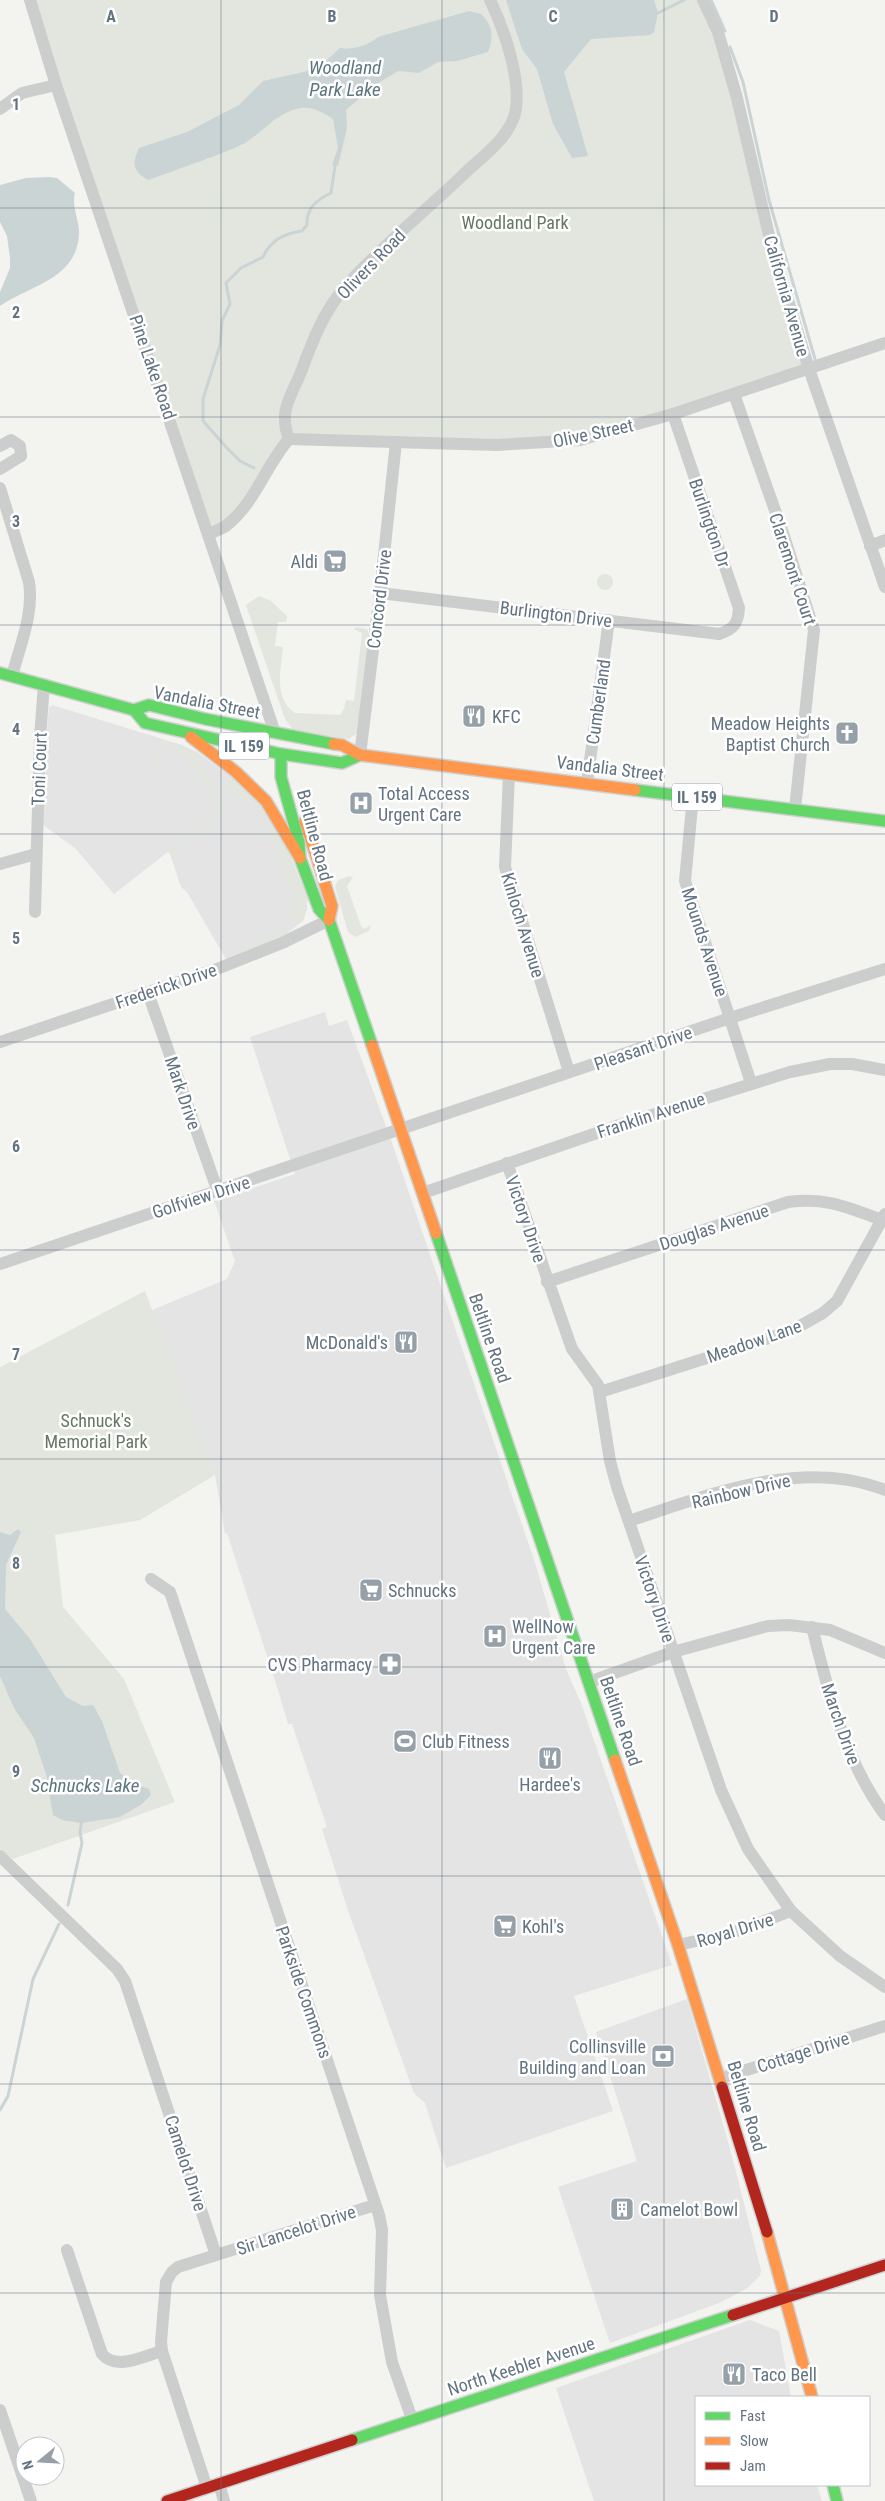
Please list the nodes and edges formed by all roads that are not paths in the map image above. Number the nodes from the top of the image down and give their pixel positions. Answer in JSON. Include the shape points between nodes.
{"nodes":[{"id":1,"x":30,"y":0,"type":"edge"},
{"id":2,"x":490,"y":0,"type":"edge"},
{"id":3,"x":703,"y":0,"type":"edge"},
{"id":4,"x":56,"y":85,"type":"junction"},
{"id":5,"x":0,"y":109,"type":"edge"},
{"id":6,"x":885,"y":343,"type":"edge"},
{"id":7,"x":809,"y":369,"type":"junction"},
{"id":8,"x":734,"y":394,"type":"junction"},
{"id":9,"x":673,"y":414,"type":"junction"},
{"id":10,"x":289,"y":439,"type":"junction"},
{"id":11,"x":396,"y":442,"type":"junction"},
{"id":12,"x":0,"y":446,"type":"edge"},
{"id":13,"x":0,"y":470,"type":"edge"},
{"id":14,"x":0,"y":488,"type":"edge"},
{"id":15,"x":209,"y":534,"type":"junction"},
{"id":16,"x":885,"y":540,"type":"edge"},
{"id":17,"x":870,"y":546,"type":"junction"},
{"id":18,"x":885,"y":587,"type":"edge"},
{"id":19,"x":380,"y":593,"type":"junction"},
{"id":20,"x":609,"y":620,"type":"junction"},
{"id":21,"x":731,"y":630,"type":"joint"},
{"id":22,"x":6,"y":674,"type":"edge"},
{"id":23,"x":44,"y":684,"type":"junction"},
{"id":24,"x":134,"y":710,"type":"junction"},
{"id":25,"x":184,"y":732,"type":"junction"},
{"id":26,"x":275,"y":733,"type":"junction"},
{"id":27,"x":281,"y":754,"type":"junction"},
{"id":28,"x":360,"y":755,"type":"junction"},
{"id":29,"x":509,"y":774,"type":"junction"},
{"id":30,"x":587,"y":783,"type":"junction"},
{"id":31,"x":693,"y":796,"type":"junction"},
{"id":32,"x":795,"y":809,"type":"junction"},
{"id":33,"x":885,"y":821,"type":"edge"},
{"id":34,"x":36,"y":854,"type":"junction"},
{"id":35,"x":300,"y":858,"type":"junction"},
{"id":36,"x":0,"y":864,"type":"edge"},
{"id":37,"x":35,"y":912,"type":"dead end"},
{"id":38,"x":329,"y":920,"type":"junction"},
{"id":39,"x":885,"y":969,"type":"edge"},
{"id":40,"x":148,"y":994,"type":"junction"},
{"id":41,"x":730,"y":1018,"type":"junction"},
{"id":42,"x":0,"y":1042,"type":"edge"},
{"id":43,"x":885,"y":1070,"type":"edge"},
{"id":44,"x":569,"y":1072,"type":"junction"},
{"id":45,"x":751,"y":1083,"type":"junction"},
{"id":46,"x":401,"y":1130,"type":"junction"},
{"id":47,"x":507,"y":1163,"type":"junction"},
{"id":48,"x":218,"y":1192,"type":"junction"},
{"id":49,"x":423,"y":1193,"type":"junction"},
{"id":50,"x":883,"y":1217,"type":"edge"},
{"id":51,"x":0,"y":1264,"type":"edge"},
{"id":52,"x":547,"y":1282,"type":"junction"},
{"id":53,"x":600,"y":1392,"type":"junction"},
{"id":54,"x":885,"y":1490,"type":"edge"},
{"id":55,"x":629,"y":1521,"type":"junction"},
{"id":56,"x":151,"y":1579,"type":"dead end"},
{"id":57,"x":812,"y":1626,"type":"junction"},
{"id":58,"x":673,"y":1652,"type":"junction"},
{"id":59,"x":885,"y":1653,"type":"edge"},
{"id":60,"x":589,"y":1682,"type":"junction"},
{"id":61,"x":885,"y":1815,"type":"edge"},
{"id":62,"x":0,"y":1856,"type":"edge"},
{"id":63,"x":792,"y":1911,"type":"junction"},
{"id":64,"x":678,"y":1945,"type":"junction"},
{"id":65,"x":885,"y":1988,"type":"edge"},
{"id":66,"x":885,"y":2026,"type":"edge"},
{"id":67,"x":721,"y":2078,"type":"junction"},
{"id":68,"x":376,"y":2204,"type":"junction"},
{"id":69,"x":67,"y":2250,"type":"dead end"},
{"id":70,"x":216,"y":2255,"type":"junction"},
{"id":71,"x":885,"y":2265,"type":"edge"},
{"id":72,"x":786,"y":2297,"type":"junction"},
{"id":73,"x":162,"y":2351,"type":"junction"},
{"id":74,"x":812,"y":2396,"type":"edge"},
{"id":75,"x":0,"y":2410,"type":"edge"},
{"id":76,"x":412,"y":2419,"type":"junction"},
{"id":77,"x":213,"y":2486,"type":"junction"},
{"id":78,"x":833,"y":2486,"type":"edge"},
{"id":79,"x":31,"y":2501,"type":"edge"},
{"id":80,"x":167,"y":2501,"type":"edge"},
{"id":81,"x":224,"y":2501,"type":"edge"},
{"id":82,"x":837,"y":2501,"type":"edge"}],
"edges":[{"from":1,"to":4,"type":"street","name":"Pine Lake Road"},
{"from":2,"to":10,"type":"street","name":"Olivers Road","via":[[514,70],[514,116],[498,143],[338,295],[311,347],[286,408],[284,425]]},
{"from":3,"to":7,"type":"street","name":"California Avenue","via":[[718,32],[737,98],[771,244]]},
{"from":4,"to":5,"type":"street","via":[[22,93]]},
{"from":4,"to":15,"type":"street","name":"Pine Lake Road"},
{"from":6,"to":7,"type":"street","name":"Olive Street"},
{"from":7,"to":8,"type":"street","name":"Olive Street"},
{"from":7,"to":17,"type":"street","name":"California Avenue"},
{"from":8,"to":9,"type":"street","name":"Olive Street"},
{"from":8,"to":32,"type":"street","name":"Claremont Court","via":[[814,630]]},
{"from":9,"to":11,"type":"street","name":"Olive Street","via":[[607,434],[552,443]]},
{"from":9,"to":21,"type":"street","name":"Burlington Dr","via":[[739,608],[739,620]]},
{"from":10,"to":11,"type":"street","name":"Olive Street"},
{"from":10,"to":15,"type":"street","via":[[251,498],[226,526]]},
{"from":11,"to":19,"type":"street","name":"Concord Drive"},
{"from":12,"to":13,"type":"street","via":[[11,440],[20,446],[21,456]]},
{"from":14,"to":22,"type":"street","via":[[31,595],[30,609]]},
{"from":15,"to":26,"type":"street","name":"Pine Lake Road"},
{"from":16,"to":17,"type":"street"},
{"from":17,"to":18,"type":"street","name":"California Avenue"},
{"from":19,"to":20,"type":"street","name":"Burlington Drive"},
{"from":19,"to":28,"type":"street","name":"Concord Drive"},
{"from":20,"to":21,"type":"street","name":"Burlington Drive","via":[[719,634]]},
{"from":20,"to":30,"type":"street","name":"Cumberland"},
{"from":22,"to":23,"type":"main road","name":"Vandalia Street","number":"IL 159"},
{"from":23,"to":24,"type":"main road","name":"Vandalia Street","number":"IL 159"},
{"from":23,"to":34,"type":"street","name":"Toni Court"},
{"from":24,"to":25,"type":"main road","name":"Vandalia Street","number":"IL 159","via":[[145,723]]},
{"from":24,"to":26,"type":"main road","name":"Vandalia Street","number":"IL 159","via":[[149,705]]},
{"from":25,"to":27,"type":"main road","name":"Vandalia Street","number":"IL 159"},
{"from":25,"to":35,"type":"main road","via":[[232,768],[266,801]]},
{"from":26,"to":27,"type":"main road","name":"Beltline Road"},
{"from":26,"to":28,"type":"main road","name":"Vandalia Street","number":"IL 159","via":[[342,746]]},
{"from":27,"to":28,"type":"main road","name":"Vandalia Street","number":"IL 159","via":[[342,763]]},
{"from":27,"to":35,"type":"main road","name":"Beltline Road","via":[[281,778],[299,842]]},
{"from":27,"to":38,"type":"main road","name":"Beltline Road","via":[[292,773],[332,906]]},
{"from":28,"to":29,"type":"main road","name":"Vandalia Street","number":"IL 159"},
{"from":29,"to":30,"type":"main road","name":"Vandalia Street","number":"IL 159"},
{"from":29,"to":44,"type":"street","name":"Kinloch Avenue","via":[[505,867]]},
{"from":30,"to":31,"type":"main road","name":"Vandalia Street","number":"IL 159"},
{"from":31,"to":32,"type":"main road","name":"Vandalia Street","number":"IL 159"},
{"from":31,"to":41,"type":"street","name":"Mounds Avenue","via":[[685,881]]},
{"from":32,"to":33,"type":"main road","name":"Vandalia Street","number":"IL 159"},
{"from":34,"to":36,"type":"street"},
{"from":34,"to":37,"type":"street","name":"Toni Court"},
{"from":35,"to":38,"type":"main road","name":"Beltline Road","via":[[318,909]]},
{"from":38,"to":40,"type":"street","name":"Frederick Drive","via":[[282,943]]},
{"from":38,"to":46,"type":"main road","name":"Beltline Road"},
{"from":39,"to":41,"type":"street","name":"Pleasant Drive"},
{"from":40,"to":42,"type":"street","name":"Frederick Drive"},
{"from":40,"to":48,"type":"street","name":"Mark Drive"},
{"from":41,"to":44,"type":"street","name":"Pleasant Drive"},
{"from":41,"to":45,"type":"street","name":"Mounds Avenue"},
{"from":43,"to":45,"type":"street","name":"Franklin Avenue","via":[[830,1064],[798,1069]]},
{"from":44,"to":46,"type":"street","name":"Pleasant Drive"},
{"from":45,"to":47,"type":"street","name":"Franklin Avenue"},
{"from":46,"to":48,"type":"street","name":"Golfview Drive"},
{"from":46,"to":49,"type":"main road","name":"Beltline Road"},
{"from":47,"to":49,"type":"street","name":"Franklin Avenue"},
{"from":47,"to":52,"type":"street","name":"Victory Drive"},
{"from":48,"to":51,"type":"street","name":"Golfview Drive"},
{"from":49,"to":60,"type":"main road","name":"Beltline Road"},
{"from":50,"to":52,"type":"street","name":"Douglas Avenue","via":[[819,1200],[788,1202]]},
{"from":50,"to":53,"type":"street","name":"Meadow Lane","via":[[837,1301],[806,1324]]},
{"from":52,"to":53,"type":"street","name":"Victory Drive","via":[[572,1349]]},
{"from":53,"to":55,"type":"street","name":"Victory Drive","via":[[610,1461]]},
{"from":54,"to":55,"type":"street","name":"Rainbow Drive","via":[[836,1478],[783,1478]]},
{"from":55,"to":58,"type":"street","name":"Victory Drive"},
{"from":56,"to":68,"type":"street","name":"Parkside Commons","via":[[170,1592]]},
{"from":57,"to":58,"type":"street","via":[[752,1629]]},
{"from":57,"to":59,"type":"street","via":[[849,1637]]},
{"from":57,"to":61,"type":"street","name":"March Drive","via":[[836,1714],[854,1763]]},
{"from":58,"to":60,"type":"street"},
{"from":58,"to":63,"type":"street","name":"Victory Drive","via":[[732,1818],[764,1875]]},
{"from":60,"to":64,"type":"main road","name":"Beltline Road"},
{"from":62,"to":70,"type":"street","name":"Camelot Drive","via":[[125,1981]]},
{"from":63,"to":64,"type":"street","name":"Royal Drive","via":[[732,1933]]},
{"from":63,"to":65,"type":"street","name":"Victory Drive","via":[[840,1956]]},
{"from":64,"to":67,"type":"main road","name":"Beltline Road"},
{"from":66,"to":67,"type":"street","name":"Cottage Drive"},
{"from":67,"to":72,"type":"main road","name":"Beltline Road"},
{"from":68,"to":70,"type":"street","name":"Sir Lancelot Drive"},
{"from":68,"to":76,"type":"street","name":"Parkside Commons","via":[[382,2230],[380,2295],[392,2362]]},
{"from":69,"to":73,"type":"street","via":[[102,2354],[119,2363]]},
{"from":70,"to":73,"type":"street","via":[[178,2267],[168,2277]]},
{"from":71,"to":72,"type":"main road","name":"North Keebler Avenue"},
{"from":72,"to":74,"type":"main road","name":"Beltline Road"},
{"from":72,"to":76,"type":"main road","name":"North Keebler Avenue"},
{"from":73,"to":77,"type":"street"},
{"from":75,"to":79,"type":"street"},
{"from":76,"to":77,"type":"main road","name":"North Keebler Avenue"},
{"from":77,"to":80,"type":"main road","name":"North Keebler Avenue"},
{"from":77,"to":81,"type":"street"},
{"from":78,"to":82,"type":"main road"}]}
